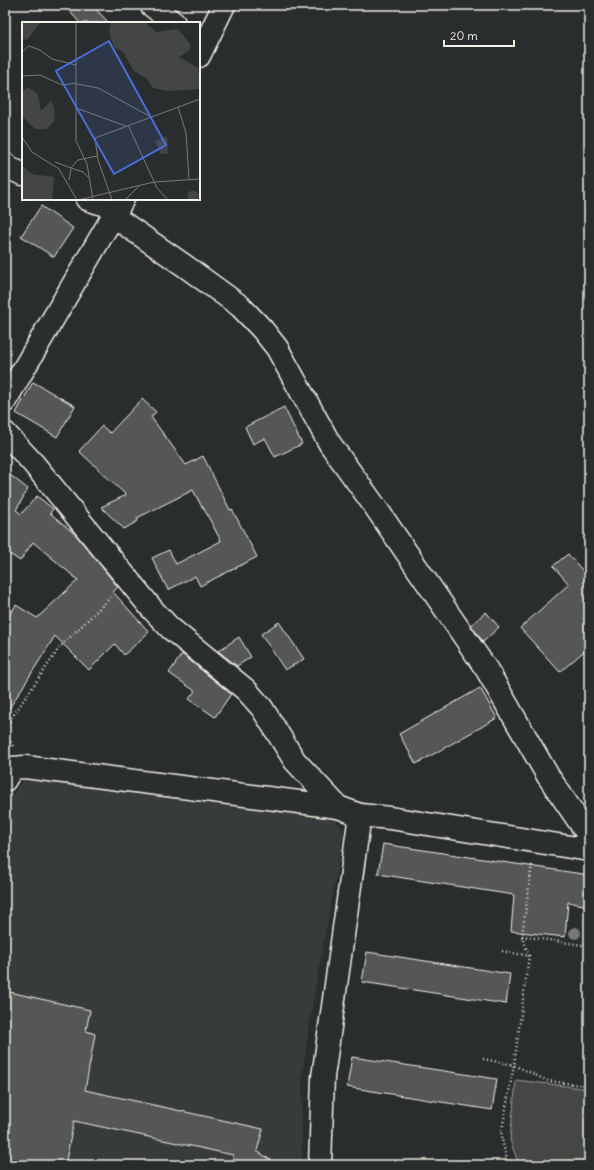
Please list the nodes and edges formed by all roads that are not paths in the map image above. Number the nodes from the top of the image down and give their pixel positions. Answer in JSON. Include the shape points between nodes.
{"nodes":[{"id":1,"x":151,"y":5,"type":"edge"},
{"id":2,"x":224,"y":5,"type":"edge"},
{"id":3,"x":173,"y":22,"type":"edge"},
{"id":4,"x":200,"y":49,"type":"edge"},
{"id":5,"x":5,"y":164,"type":"edge"},
{"id":6,"x":22,"y":174,"type":"edge"},
{"id":7,"x":90,"y":200,"type":"edge"},
{"id":8,"x":118,"y":208,"type":"edge"},
{"id":9,"x":5,"y":401,"type":"edge"},
{"id":10,"x":5,"y":433,"type":"edge"},
{"id":11,"x":5,"y":780,"type":"edge"},
{"id":12,"x":338,"y":808,"type":"junction"},
{"id":13,"x":360,"y":815,"type":"junction"},
{"id":14,"x":589,"y":836,"type":"edge"},
{"id":15,"x":589,"y":850,"type":"edge"},
{"id":16,"x":320,"y":1165,"type":"edge"}],
"edges":[{"from":1,"to":3,"type":"street"},
{"from":2,"to":4,"type":"street"},
{"from":5,"to":6,"type":"street"},
{"from":7,"to":8,"type":"street"},
{"from":8,"to":9,"type":"street"},
{"from":8,"to":14,"type":"street","via":[[185,266],[240,306],[277,348],[330,444],[487,670],[548,776]]},
{"from":10,"to":12,"type":"street","via":[[33,463],[152,609],[170,628],[246,690],[262,708],[295,761]]},
{"from":11,"to":12,"type":"street","via":[[12,768],[26,767]]},
{"from":12,"to":13,"type":"street"},
{"from":13,"to":15,"type":"street"},
{"from":13,"to":16,"type":"street","via":[[323,1077]]}]}
